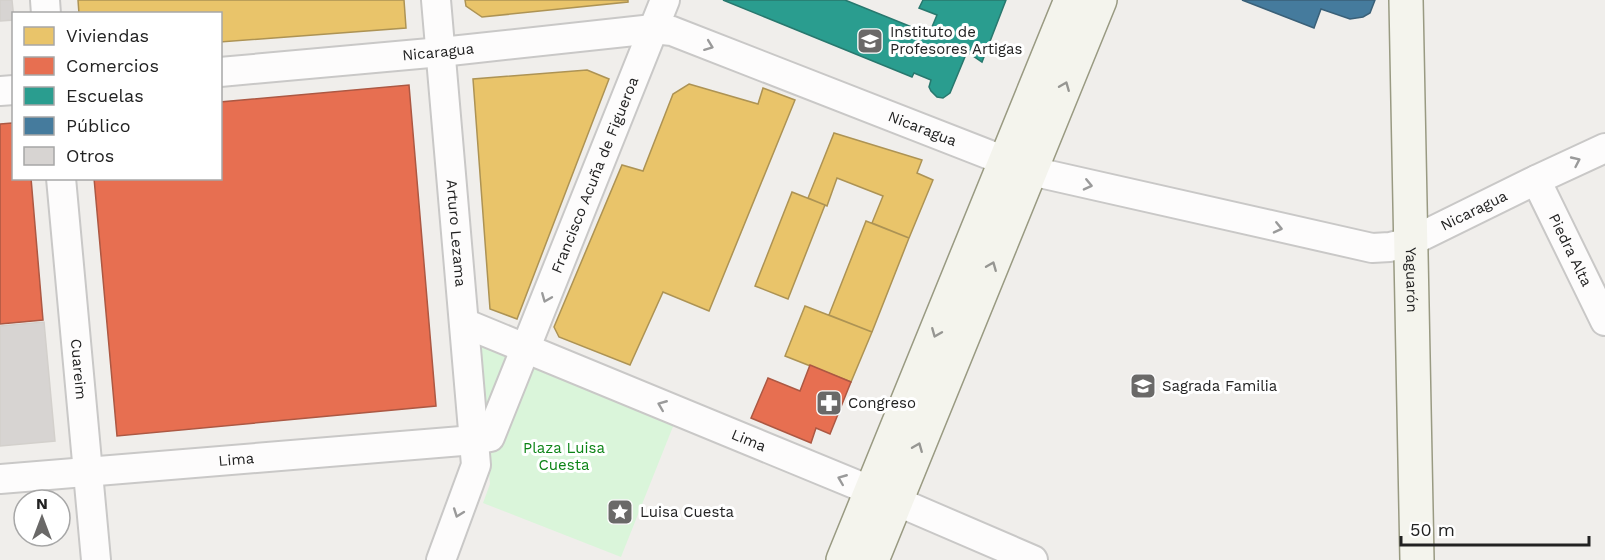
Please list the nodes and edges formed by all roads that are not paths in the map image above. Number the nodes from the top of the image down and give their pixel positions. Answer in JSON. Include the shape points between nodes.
{"nodes":[{"id":1,"x":436,"y":0,"type":"edge"},
{"id":2,"x":664,"y":0,"type":"edge"},
{"id":3,"x":1071,"y":0,"type":"edge"},
{"id":4,"x":1100,"y":0,"type":"edge"},
{"id":5,"x":1406,"y":0,"type":"edge"},
{"id":6,"x":653,"y":29,"type":"junction"},
{"id":7,"x":441,"y":52,"type":"junction"},
{"id":8,"x":222,"y":72,"type":"edge"},
{"id":9,"x":1605,"y":148,"type":"edge"},
{"id":10,"x":1018,"y":167,"type":"junction"},
{"id":11,"x":61,"y":180,"type":"edge"},
{"id":12,"x":1536,"y":180,"type":"junction"},
{"id":13,"x":1410,"y":242,"type":"junction"},
{"id":14,"x":1605,"y":321,"type":"edge"},
{"id":15,"x":464,"y":323,"type":"junction"},
{"id":16,"x":525,"y":349,"type":"junction"},
{"id":17,"x":475,"y":453,"type":"junction"},
{"id":18,"x":88,"y":471,"type":"junction"},
{"id":19,"x":0,"y":479,"type":"edge"},
{"id":20,"x":884,"y":496,"type":"junction"},
{"id":21,"x":96,"y":560,"type":"edge"},
{"id":22,"x":441,"y":560,"type":"edge"},
{"id":23,"x":843,"y":560,"type":"edge"},
{"id":24,"x":872,"y":560,"type":"edge"},
{"id":25,"x":1033,"y":560,"type":"edge"},
{"id":26,"x":1417,"y":560,"type":"edge"}],
"edges":[{"from":1,"to":7,"type":"street","name":"Arturo Lezama"},
{"from":2,"to":6,"type":"street","name":"Francisco Acuña de Figueroa"},
{"from":3,"to":10,"type":"main road"},
{"from":10,"to":4,"type":"main road","one_way":true},
{"from":5,"to":13,"type":"main road","name":"Yaguarón"},
{"from":6,"to":7,"type":"street","name":"Nicaragua"},
{"from":6,"to":10,"type":"street","name":"Nicaragua","one_way":true,"via":[[672,31]]},
{"from":6,"to":16,"type":"street","name":"Francisco Acuña de Figueroa","one_way":true},
{"from":7,"to":8,"type":"street","name":"Nicaragua"},
{"from":7,"to":15,"type":"street","name":"Arturo Lezama"},
{"from":12,"to":9,"type":"street","name":"Nicaragua","one_way":true},
{"from":10,"to":13,"type":"street","name":"Nicaragua","one_way":true,"via":[[1372,248]]},
{"from":10,"to":20,"type":"main road"},
{"from":11,"to":18,"type":"street","name":"Cuareim"},
{"from":12,"to":13,"type":"street","name":"Nicaragua"},
{"from":12,"to":14,"type":"street","name":"Piedra Alta"},
{"from":13,"to":26,"type":"main road","name":"Yaguarón"},
{"from":15,"to":16,"type":"street","name":"Lima"},
{"from":15,"to":17,"type":"street","name":"Arturo Lezama"},
{"from":16,"to":17,"type":"street","name":"Francisco Acuña de Figueroa","via":[[490,437]]},
{"from":20,"to":16,"type":"street","name":"Lima","one_way":true},
{"from":17,"to":18,"type":"street","name":"Lima"},
{"from":17,"to":22,"type":"street","one_way":true},
{"from":18,"to":19,"type":"street","name":"Lima"},
{"from":18,"to":21,"type":"street","name":"Cuareim"},
{"from":20,"to":23,"type":"main road"},
{"from":20,"to":24,"type":"main road"},
{"from":20,"to":25,"type":"street","name":"Lima"}]}
